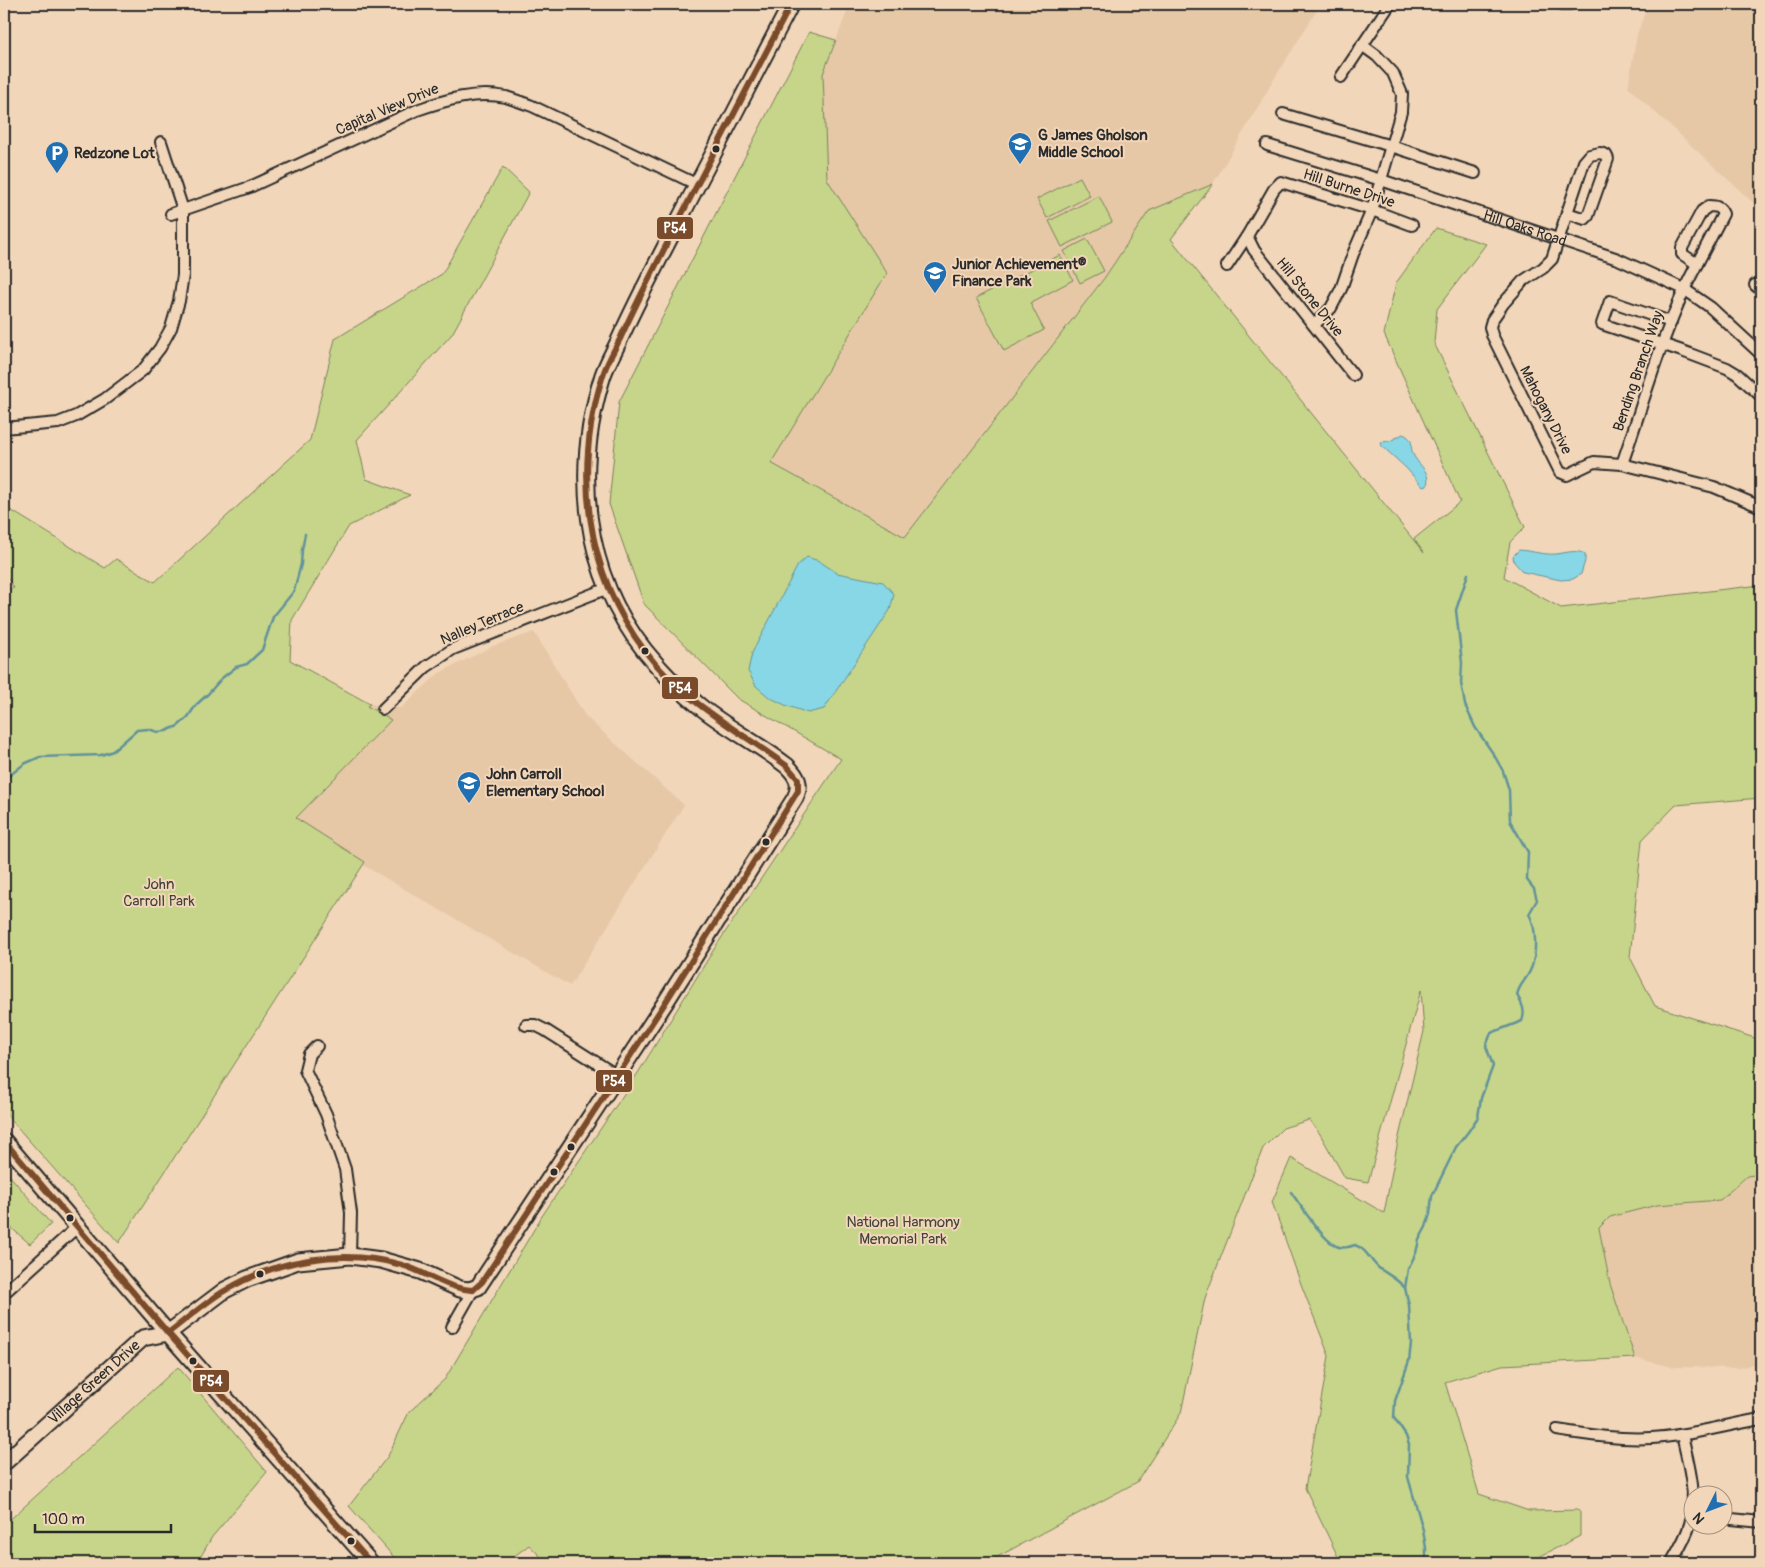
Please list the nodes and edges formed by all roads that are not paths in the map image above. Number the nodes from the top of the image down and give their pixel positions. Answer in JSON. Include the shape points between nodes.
{"nodes":[{"id":1,"x":790,"y":4,"type":"edge"},
{"id":2,"x":1390,"y":4,"type":"edge"},
{"id":3,"x":1562,"y":4,"type":"edge"},
{"id":4,"x":1570,"y":4,"type":"edge"},
{"id":5,"x":1362,"y":45,"type":"junction"},
{"id":6,"x":1341,"y":77,"type":"dead end"},
{"id":7,"x":1283,"y":114,"type":"dead end"},
{"id":8,"x":161,"y":142,"type":"dead end"},
{"id":9,"x":1267,"y":145,"type":"dead end"},
{"id":10,"x":1391,"y":146,"type":"junction"},
{"id":11,"x":1475,"y":173,"type":"dead end"},
{"id":12,"x":1381,"y":180,"type":"junction"},
{"id":13,"x":698,"y":184,"type":"junction"},
{"id":14,"x":183,"y":210,"type":"junction"},
{"id":15,"x":1372,"y":210,"type":"junction"},
{"id":16,"x":1567,"y":213,"type":"junction"},
{"id":17,"x":172,"y":214,"type":"dead end"},
{"id":18,"x":1412,"y":225,"type":"dead end"},
{"id":19,"x":1247,"y":236,"type":"junction"},
{"id":20,"x":1558,"y":240,"type":"junction"},
{"id":21,"x":1697,"y":264,"type":"junction"},
{"id":22,"x":1227,"y":266,"type":"dead end"},
{"id":23,"x":1684,"y":288,"type":"junction"},
{"id":24,"x":1671,"y":322,"type":"junction"},
{"id":25,"x":1314,"y":325,"type":"junction"},
{"id":26,"x":1663,"y":344,"type":"junction"},
{"id":27,"x":1761,"y":354,"type":"edge"},
{"id":28,"x":1353,"y":375,"type":"dead end"},
{"id":29,"x":1761,"y":396,"type":"edge"},
{"id":30,"x":4,"y":428,"type":"edge"},
{"id":31,"x":1622,"y":464,"type":"junction"},
{"id":32,"x":1761,"y":507,"type":"edge"},
{"id":33,"x":608,"y":588,"type":"junction"},
{"id":34,"x":383,"y":710,"type":"dead end"},
{"id":35,"x":526,"y":1025,"type":"dead end"},
{"id":36,"x":316,"y":1046,"type":"dead end"},
{"id":37,"x":616,"y":1075,"type":"junction"},
{"id":38,"x":4,"y":1142,"type":"edge"},
{"id":39,"x":77,"y":1227,"type":"junction"},
{"id":40,"x":350,"y":1256,"type":"junction"},
{"id":41,"x":473,"y":1290,"type":"junction"},
{"id":42,"x":4,"y":1293,"type":"edge"},
{"id":43,"x":452,"y":1326,"type":"dead end"},
{"id":44,"x":168,"y":1333,"type":"junction"},
{"id":45,"x":1761,"y":1419,"type":"edge"},
{"id":46,"x":1557,"y":1430,"type":"dead end"},
{"id":47,"x":1682,"y":1434,"type":"junction"},
{"id":48,"x":4,"y":1463,"type":"edge"},
{"id":49,"x":1691,"y":1484,"type":"edge"},
{"id":50,"x":1732,"y":1519,"type":"edge"},
{"id":51,"x":1761,"y":1522,"type":"edge"},
{"id":52,"x":1686,"y":1534,"type":"edge"},
{"id":53,"x":366,"y":1561,"type":"edge"},
{"id":54,"x":1671,"y":1563,"type":"edge"}],
"edges":[{"from":1,"to":13,"type":"street"},
{"from":2,"to":5,"type":"street"},
{"from":3,"to":4,"type":"street"},
{"from":5,"to":6,"type":"street"},
{"from":5,"to":10,"type":"street","via":[[1384,62],[1400,87],[1402,112]]},
{"from":7,"to":10,"type":"street"},
{"from":8,"to":14,"type":"street"},
{"from":9,"to":12,"type":"street","name":"Hill Oaks Road"},
{"from":10,"to":11,"type":"street"},
{"from":10,"to":12,"type":"street"},
{"from":12,"to":15,"type":"street"},
{"from":12,"to":20,"type":"street","name":"Hill Oaks Road"},
{"from":13,"to":14,"type":"street","name":"Capital View Drive","via":[[532,106],[505,97],[465,96],[417,110],[250,187]]},
{"from":13,"to":33,"type":"street","via":[[604,374],[594,413],[588,450],[586,503]]},
{"from":14,"to":17,"type":"street","name":"Capital View Drive"},
{"from":14,"to":30,"type":"street","via":[[184,275],[179,301],[171,328],[143,370],[76,416],[58,423]]},
{"from":15,"to":18,"type":"street","name":"Hill Burne Drive"},
{"from":15,"to":19,"type":"street","name":"Hill Burne Drive","via":[[1281,182]]},
{"from":15,"to":25,"type":"street","via":[[1336,301]]},
{"from":16,"to":16,"type":"street","name":"Mahogany Drive","via":[[1584,162],[1590,155],[1606,155],[1608,160],[1588,216],[1585,219]]},
{"from":16,"to":20,"type":"street","name":"Mahogany Drive"},
{"from":19,"to":22,"type":"street"},
{"from":19,"to":25,"type":"street","name":"Hill Stone Drive","via":[[1254,250]]},
{"from":20,"to":23,"type":"street","name":"Hill Oaks Road","via":[[1618,259]]},
{"from":20,"to":31,"type":"street","name":"Mahogany Drive","via":[[1550,262],[1523,281],[1495,315],[1490,324],[1492,335],[1561,473],[1568,475],[1599,462]]},
{"from":21,"to":21,"type":"street","name":"Bending Branch Way","via":[[1723,214],[1716,206],[1702,211],[1682,248],[1682,254]]},
{"from":21,"to":23,"type":"street","name":"Bending Branch Way"},
{"from":23,"to":24,"type":"street","name":"Bending Branch Way"},
{"from":23,"to":27,"type":"street","name":"Hill Oaks Road"},
{"from":24,"to":26,"type":"street","name":"Bending Branch Way"},
{"from":24,"to":26,"type":"street","via":[[1610,301],[1602,324]]},
{"from":25,"to":28,"type":"street","name":"Hill Stone Drive"},
{"from":26,"to":29,"type":"street","via":[[1727,368]]},
{"from":26,"to":31,"type":"street","name":"Bending Branch Way"},
{"from":31,"to":32,"type":"street","name":"Mahogany Drive","via":[[1714,487]]},
{"from":33,"to":34,"type":"street","name":"Nalley Terrace","via":[[453,648],[426,667]]},
{"from":33,"to":37,"type":"street","via":[[638,642],[679,688],[701,708],[780,760],[792,770],[799,783],[795,798]]},
{"from":35,"to":37,"type":"street","via":[[545,1030]]},
{"from":36,"to":40,"type":"street","via":[[309,1054],[305,1070],[326,1114],[346,1169],[351,1213]]},
{"from":37,"to":41,"type":"street","via":[[482,1282]]},
{"from":38,"to":39,"type":"street"},
{"from":39,"to":42,"type":"street"},
{"from":39,"to":44,"type":"street"},
{"from":40,"to":41,"type":"street","name":"Village Green Drive","via":[[388,1262],[420,1271],[453,1287]]},
{"from":40,"to":44,"type":"street","name":"Village Green Drive","via":[[298,1261],[247,1279],[226,1290]]},
{"from":41,"to":43,"type":"street"},
{"from":44,"to":48,"type":"street","name":"Village Green Drive","via":[[143,1338]]},
{"from":44,"to":53,"type":"street"},
{"from":45,"to":47,"type":"street"},
{"from":46,"to":47,"type":"street","via":[[1627,1438]]},
{"from":47,"to":49,"type":"street"},
{"from":50,"to":51,"type":"street"},
{"from":52,"to":54,"type":"street"}]}
